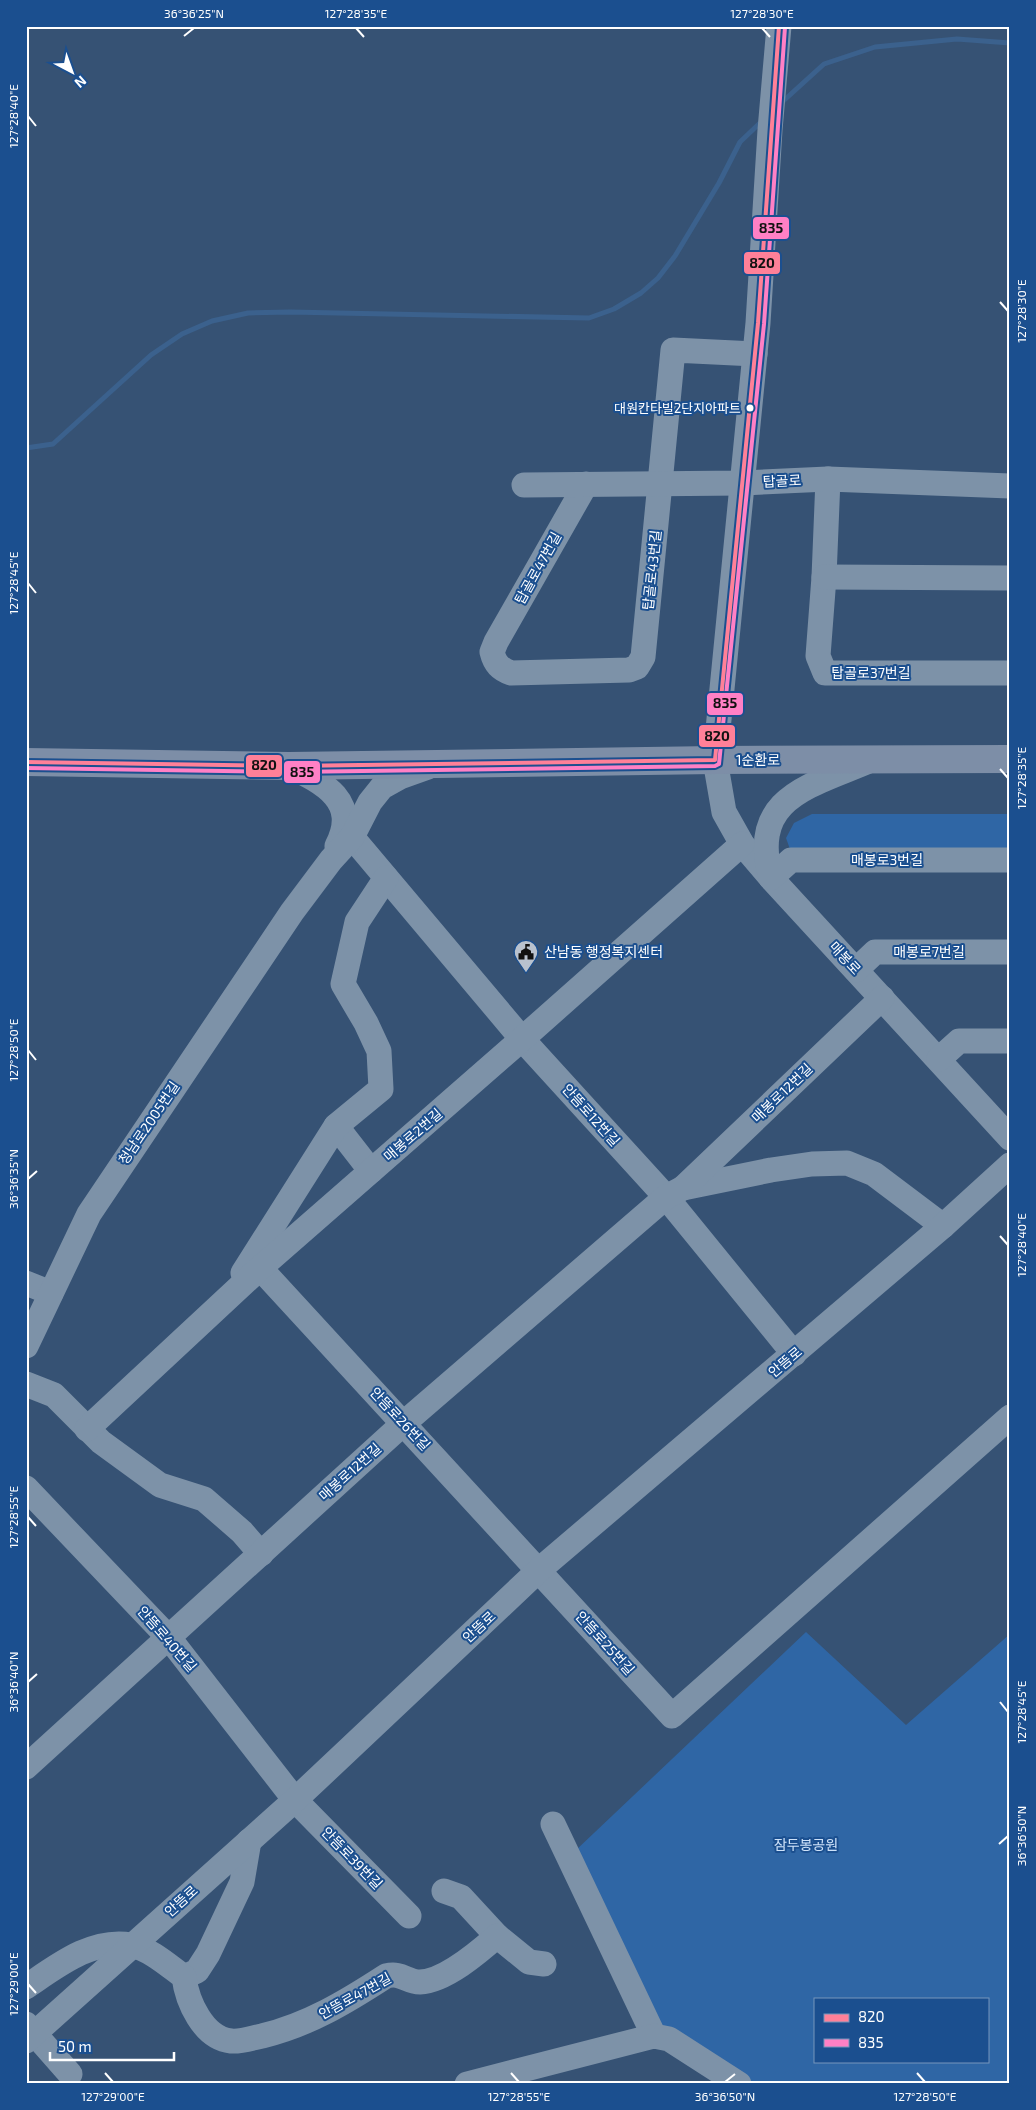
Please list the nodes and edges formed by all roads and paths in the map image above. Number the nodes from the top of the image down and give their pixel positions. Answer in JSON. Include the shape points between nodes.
{"nodes":[{"id":1,"x":779,"y":26,"type":"edge"},
{"id":2,"x":755,"y":354,"type":"junction"},
{"id":3,"x":828,"y":479,"type":"junction"},
{"id":4,"x":661,"y":482,"type":"junction"},
{"id":5,"x":742,"y":483,"type":"junction"},
{"id":6,"x":586,"y":484,"type":"junction"},
{"id":7,"x":524,"y":485,"type":"dead end"},
{"id":8,"x":1010,"y":486,"type":"edge"},
{"id":9,"x":824,"y":577,"type":"junction"},
{"id":10,"x":999,"y":578,"type":"edge"},
{"id":11,"x":492,"y":652,"type":"joint"},
{"id":12,"x":998,"y":673,"type":"edge"},
{"id":13,"x":1010,"y":759,"type":"edge"},
{"id":14,"x":715,"y":760,"type":"junction"},
{"id":15,"x":872,"y":760,"type":"junction"},
{"id":16,"x":26,"y":762,"type":"edge"},
{"id":17,"x":435,"y":764,"type":"junction"},
{"id":18,"x":289,"y":766,"type":"junction"},
{"id":19,"x":352,"y":837,"type":"junction"},
{"id":20,"x":742,"y":844,"type":"junction"},
{"id":21,"x":331,"y":860,"type":"junction"},
{"id":22,"x":1010,"y":860,"type":"edge"},
{"id":23,"x":386,"y":878,"type":"junction"},
{"id":24,"x":771,"y":878,"type":"junction"},
{"id":25,"x":1010,"y":952,"type":"edge"},
{"id":26,"x":856,"y":970,"type":"junction"},
{"id":27,"x":882,"y":998,"type":"junction"},
{"id":28,"x":522,"y":1040,"type":"junction"},
{"id":29,"x":1010,"y":1041,"type":"edge"},
{"id":30,"x":939,"y":1059,"type":"junction"},
{"id":31,"x":336,"y":1126,"type":"junction"},
{"id":32,"x":1010,"y":1138,"type":"edge"},
{"id":33,"x":1010,"y":1165,"type":"edge"},
{"id":34,"x":371,"y":1172,"type":"junction"},
{"id":35,"x":674,"y":1193,"type":"junction"},
{"id":36,"x":943,"y":1226,"type":"junction"},
{"id":37,"x":260,"y":1268,"type":"junction"},
{"id":38,"x":26,"y":1283,"type":"edge"},
{"id":39,"x":51,"y":1293,"type":"junction"},
{"id":40,"x":226,"y":1300,"type":"junction"},
{"id":41,"x":26,"y":1346,"type":"edge"},
{"id":42,"x":794,"y":1354,"type":"junction"},
{"id":43,"x":26,"y":1384,"type":"edge"},
{"id":44,"x":1010,"y":1417,"type":"edge"},
{"id":45,"x":404,"y":1423,"type":"junction"},
{"id":46,"x":87,"y":1429,"type":"junction"},
{"id":47,"x":26,"y":1488,"type":"edge"},
{"id":48,"x":261,"y":1554,"type":"junction"},
{"id":49,"x":539,"y":1570,"type":"junction"},
{"id":50,"x":169,"y":1638,"type":"junction"},
{"id":51,"x":26,"y":1767,"type":"edge"},
{"id":52,"x":295,"y":1800,"type":"junction"},
{"id":53,"x":553,"y":1824,"type":"dead end"},
{"id":54,"x":249,"y":1841,"type":"junction"},
{"id":55,"x":444,"y":1891,"type":"dead end"},
{"id":56,"x":409,"y":1916,"type":"dead end"},
{"id":57,"x":497,"y":1936,"type":"junction"},
{"id":58,"x":132,"y":1945,"type":"junction"},
{"id":59,"x":544,"y":1964,"type":"dead end"},
{"id":60,"x":184,"y":1977,"type":"junction"},
{"id":61,"x":26,"y":1987,"type":"edge"},
{"id":62,"x":29,"y":2033,"type":"edge"},
{"id":63,"x":654,"y":2036,"type":"junction"},
{"id":64,"x":70,"y":2074,"type":"dead end"},
{"id":65,"x":467,"y":2084,"type":"edge"},
{"id":66,"x":739,"y":2084,"type":"edge"}],
"edges":[{"from":1,"to":2,"type":"street","name":"매봉로"},
{"from":2,"to":4,"type":"street","name":"탑골로43번길","via":[[673,350]]},
{"from":2,"to":5,"type":"street","name":"매봉로"},
{"from":3,"to":5,"type":"street","name":"탑골로"},
{"from":3,"to":8,"type":"street","name":"탑골로"},
{"from":3,"to":9,"type":"street","name":"탑골로37번길"},
{"from":4,"to":5,"type":"street","name":"탑골로"},
{"from":4,"to":6,"type":"street","name":"탑골로"},
{"from":4,"to":11,"type":"street","name":"탑골로43번길","via":[[643,657],[638,667],[629,670],[511,673],[494,662]]},
{"from":5,"to":14,"type":"street","name":"매봉로"},
{"from":6,"to":7,"type":"street","name":"탑골로"},
{"from":6,"to":11,"type":"street","name":"탑골로47번길"},
{"from":9,"to":10,"type":"street"},
{"from":9,"to":12,"type":"street","name":"탑골로37번길","via":[[818,656],[825,673]]},
{"from":13,"to":15,"type":"main road","name":"1순환로"},
{"from":14,"to":15,"type":"main road","name":"1순환로"},
{"from":14,"to":17,"type":"main road","name":"1순환로"},
{"from":14,"to":20,"type":"street","name":"매봉로","via":[[724,812]]},
{"from":15,"to":24,"type":"street","via":[[798,791],[781,806],[765,835],[764,849]]},
{"from":16,"to":18,"type":"main road","name":"1순환로"},
{"from":17,"to":18,"type":"main road","name":"1순환로"},
{"from":17,"to":19,"type":"street","via":[[382,787],[370,802]]},
{"from":18,"to":21,"type":"street","via":[[322,782],[342,807],[344,826]]},
{"from":19,"to":21,"type":"street"},
{"from":19,"to":23,"type":"street","name":"안뜸로12번길"},
{"from":20,"to":24,"type":"street","name":"매봉로"},
{"from":20,"to":28,"type":"street","name":"매봉로2번길"},
{"from":21,"to":39,"type":"street","name":"청남로2005번길","via":[[292,912],[89,1214]]},
{"from":22,"to":24,"type":"street","name":"매봉로3번길","via":[[791,860]]},
{"from":23,"to":28,"type":"street","name":"안뜸로12번길"},
{"from":23,"to":31,"type":"street","via":[[357,922],[344,984],[379,1051],[381,1089]]},
{"from":24,"to":26,"type":"street","name":"매봉로"},
{"from":25,"to":26,"type":"street","name":"매봉로7번길","via":[[875,952]]},
{"from":26,"to":27,"type":"street","name":"매봉로"},
{"from":27,"to":30,"type":"street","name":"매봉로"},
{"from":27,"to":35,"type":"street","name":"매봉로12번길"},
{"from":28,"to":34,"type":"street","name":"매봉로2번길"},
{"from":28,"to":35,"type":"street","name":"안뜸로12번길"},
{"from":29,"to":30,"type":"street","via":[[959,1041]]},
{"from":30,"to":32,"type":"street","name":"매봉로"},
{"from":31,"to":34,"type":"street"},
{"from":31,"to":40,"type":"street"},
{"from":33,"to":36,"type":"street","name":"안뜸로"},
{"from":34,"to":37,"type":"street","name":"매봉로2번길"},
{"from":35,"to":36,"type":"street","name":"매봉로12번길","via":[[771,1170],[847,1163],[874,1174]]},
{"from":35,"to":42,"type":"street","name":"안뜸로12번길"},
{"from":35,"to":45,"type":"street","name":"매봉로12번길"},
{"from":36,"to":42,"type":"street","name":"안뜸로"},
{"from":37,"to":40,"type":"street","name":"매봉로2번길"},
{"from":37,"to":45,"type":"street","name":"안뜸로26번길"},
{"from":38,"to":39,"type":"street"},
{"from":39,"to":41,"type":"street","name":"청남로2005번길"},
{"from":40,"to":46,"type":"street","name":"매봉로2번길"},
{"from":42,"to":49,"type":"street","name":"안뜸로"},
{"from":43,"to":46,"type":"street","via":[[54,1395]]},
{"from":44,"to":49,"type":"street","name":"안뜸로25번길","via":[[672,1716]]},
{"from":45,"to":48,"type":"street","name":"매봉로12번길"},
{"from":45,"to":49,"type":"street","name":"안뜸로26번길"},
{"from":46,"to":48,"type":"street","via":[[160,1485],[204,1498]]},
{"from":47,"to":50,"type":"street","name":"안뜸로40번길"},
{"from":48,"to":50,"type":"street","name":"매봉로12번길"},
{"from":49,"to":52,"type":"street","name":"안뜸로"},
{"from":50,"to":51,"type":"street","name":"매봉로12번길"},
{"from":50,"to":52,"type":"street","name":"안뜸로40번길"},
{"from":52,"to":54,"type":"street","name":"안뜸로"},
{"from":52,"to":56,"type":"street","name":"안뜸로39번길"},
{"from":53,"to":63,"type":"street"},
{"from":54,"to":58,"type":"street","name":"안뜸로"},
{"from":54,"to":60,"type":"street","via":[[242,1882],[217,1936],[197,1971]]},
{"from":55,"to":57,"type":"street","via":[[461,1896]]},
{"from":57,"to":59,"type":"street","via":[[529,1962]]},
{"from":57,"to":60,"type":"street","name":"안뜸로47번길","via":[[449,1971],[419,1982],[396,1973],[386,1976],[310,2020],[251,2039],[230,2041],[214,2033],[191,2008]]},
{"from":58,"to":60,"type":"street","via":[[160,1959]]},
{"from":58,"to":61,"type":"street","via":[[100,1945],[80,1953]]},
{"from":58,"to":62,"type":"street","name":"안뜸로"},
{"from":62,"to":64,"type":"street"},
{"from":63,"to":65,"type":"street"},
{"from":63,"to":66,"type":"street","via":[[670,2039]]}]}
